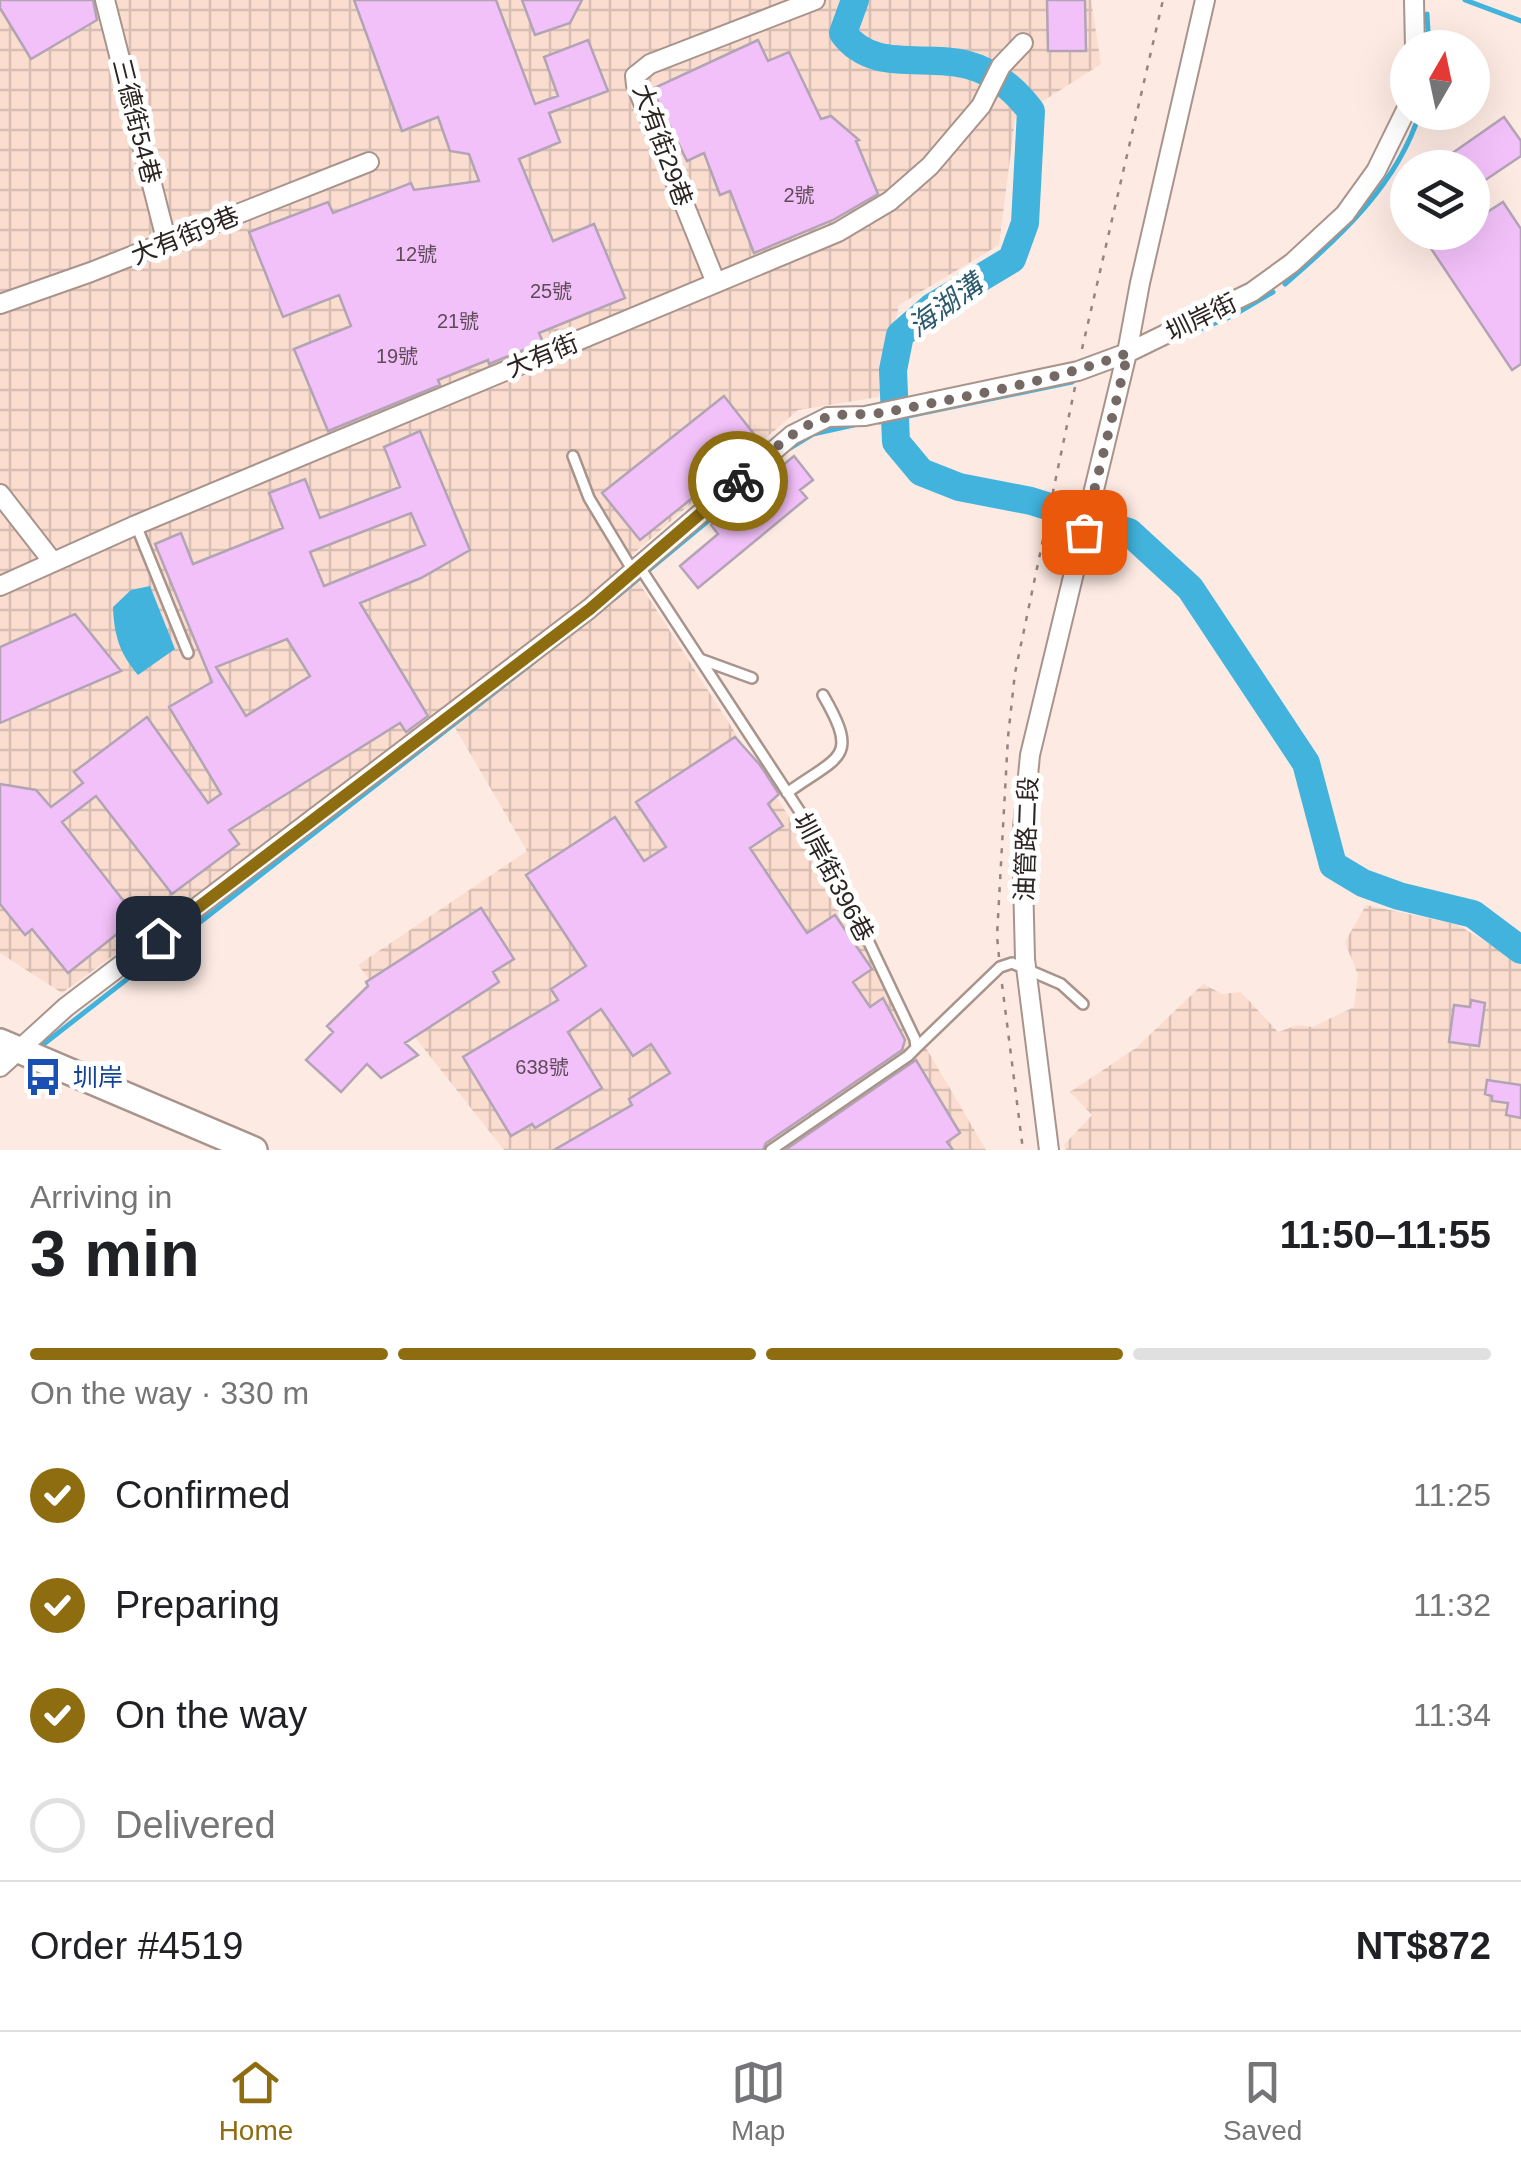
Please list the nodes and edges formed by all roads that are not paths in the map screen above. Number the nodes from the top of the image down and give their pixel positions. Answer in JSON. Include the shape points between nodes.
{"nodes":[{"id":1,"x":105,"y":0,"type":"edge"},
{"id":2,"x":815,"y":0,"type":"edge"},
{"id":3,"x":1205,"y":0,"type":"edge"},
{"id":4,"x":1414,"y":0,"type":"edge"},
{"id":5,"x":1415,"y":30,"type":"edge"},
{"id":6,"x":1023,"y":43,"type":"dead end"},
{"id":7,"x":1396,"y":130,"type":"edge"},
{"id":8,"x":369,"y":162,"type":"dead end"},
{"id":9,"x":168,"y":243,"type":"junction"},
{"id":10,"x":716,"y":283,"type":"junction"},
{"id":11,"x":0,"y":304,"type":"edge"},
{"id":12,"x":1128,"y":353,"type":"junction"},
{"id":13,"x":573,"y":456,"type":"dead end"},
{"id":14,"x":0,"y":494,"type":"edge"},
{"id":15,"x":136,"y":525,"type":"junction"},
{"id":16,"x":53,"y":562,"type":"junction"},
{"id":17,"x":637,"y":568,"type":"junction"},
{"id":18,"x":0,"y":586,"type":"edge"},
{"id":19,"x":188,"y":653,"type":"dead end"},
{"id":20,"x":698,"y":658,"type":"junction"},
{"id":21,"x":752,"y":678,"type":"dead end"},
{"id":22,"x":823,"y":695,"type":"dead end"},
{"id":23,"x":788,"y":792,"type":"junction"},
{"id":24,"x":1026,"y":966,"type":"junction"},
{"id":25,"x":1084,"y":1004,"type":"dead end"},
{"id":26,"x":11,"y":1046,"type":"edge"},
{"id":27,"x":916,"y":1048,"type":"junction"},
{"id":28,"x":0,"y":1067,"type":"edge"},
{"id":29,"x":254,"y":1150,"type":"edge"},
{"id":30,"x":771,"y":1150,"type":"edge"},
{"id":31,"x":1049,"y":1150,"type":"edge"}],
"edges":[{"from":1,"to":9,"type":"street","name":"三德街54巷"},
{"from":2,"to":10,"type":"street","name":"大有街29巷","via":[[650,64],[635,76]]},
{"from":3,"to":12,"type":"street"},
{"from":4,"to":5,"type":"street"},
{"from":6,"to":10,"type":"street","name":"大有街","via":[[930,166],[890,201],[838,232]]},
{"from":7,"to":12,"type":"street","name":"圳岸街","via":[[1345,214],[1292,263],[1252,292]]},
{"from":8,"to":9,"type":"street","name":"大有街9巷"},
{"from":9,"to":11,"type":"street","name":"大有街9巷"},
{"from":10,"to":15,"type":"street","name":"大有街"},
{"from":12,"to":17,"type":"street","name":"圳岸街","via":[[1078,371],[921,406],[828,416],[792,435]]},
{"from":12,"to":24,"type":"street","name":"油管路二段","via":[[1028,769],[1022,838]]},
{"from":13,"to":17,"type":"lane","name":"圳岸街396巷","via":[[589,498]]},
{"from":14,"to":16,"type":"street"},
{"from":15,"to":16,"type":"street","name":"大有街"},
{"from":15,"to":19,"type":"lane"},
{"from":16,"to":18,"type":"street","name":"大有街"},
{"from":17,"to":20,"type":"lane","name":"圳岸街396巷"},
{"from":17,"to":26,"type":"street","name":"圳岸街"},
{"from":20,"to":21,"type":"lane"},
{"from":20,"to":23,"type":"lane","name":"圳岸街396巷"},
{"from":22,"to":23,"type":"lane","via":[[844,741],[840,756]]},
{"from":23,"to":27,"type":"lane","name":"圳岸街396巷","via":[[826,850]]},
{"from":24,"to":25,"type":"lane"},
{"from":24,"to":27,"type":"lane","via":[[1000,966]]},
{"from":24,"to":31,"type":"street","name":"油管路二段"},
{"from":26,"to":28,"type":"street","name":"圳岸街"},
{"from":26,"to":29,"type":"main road"},
{"from":27,"to":30,"type":"lane"}]}
